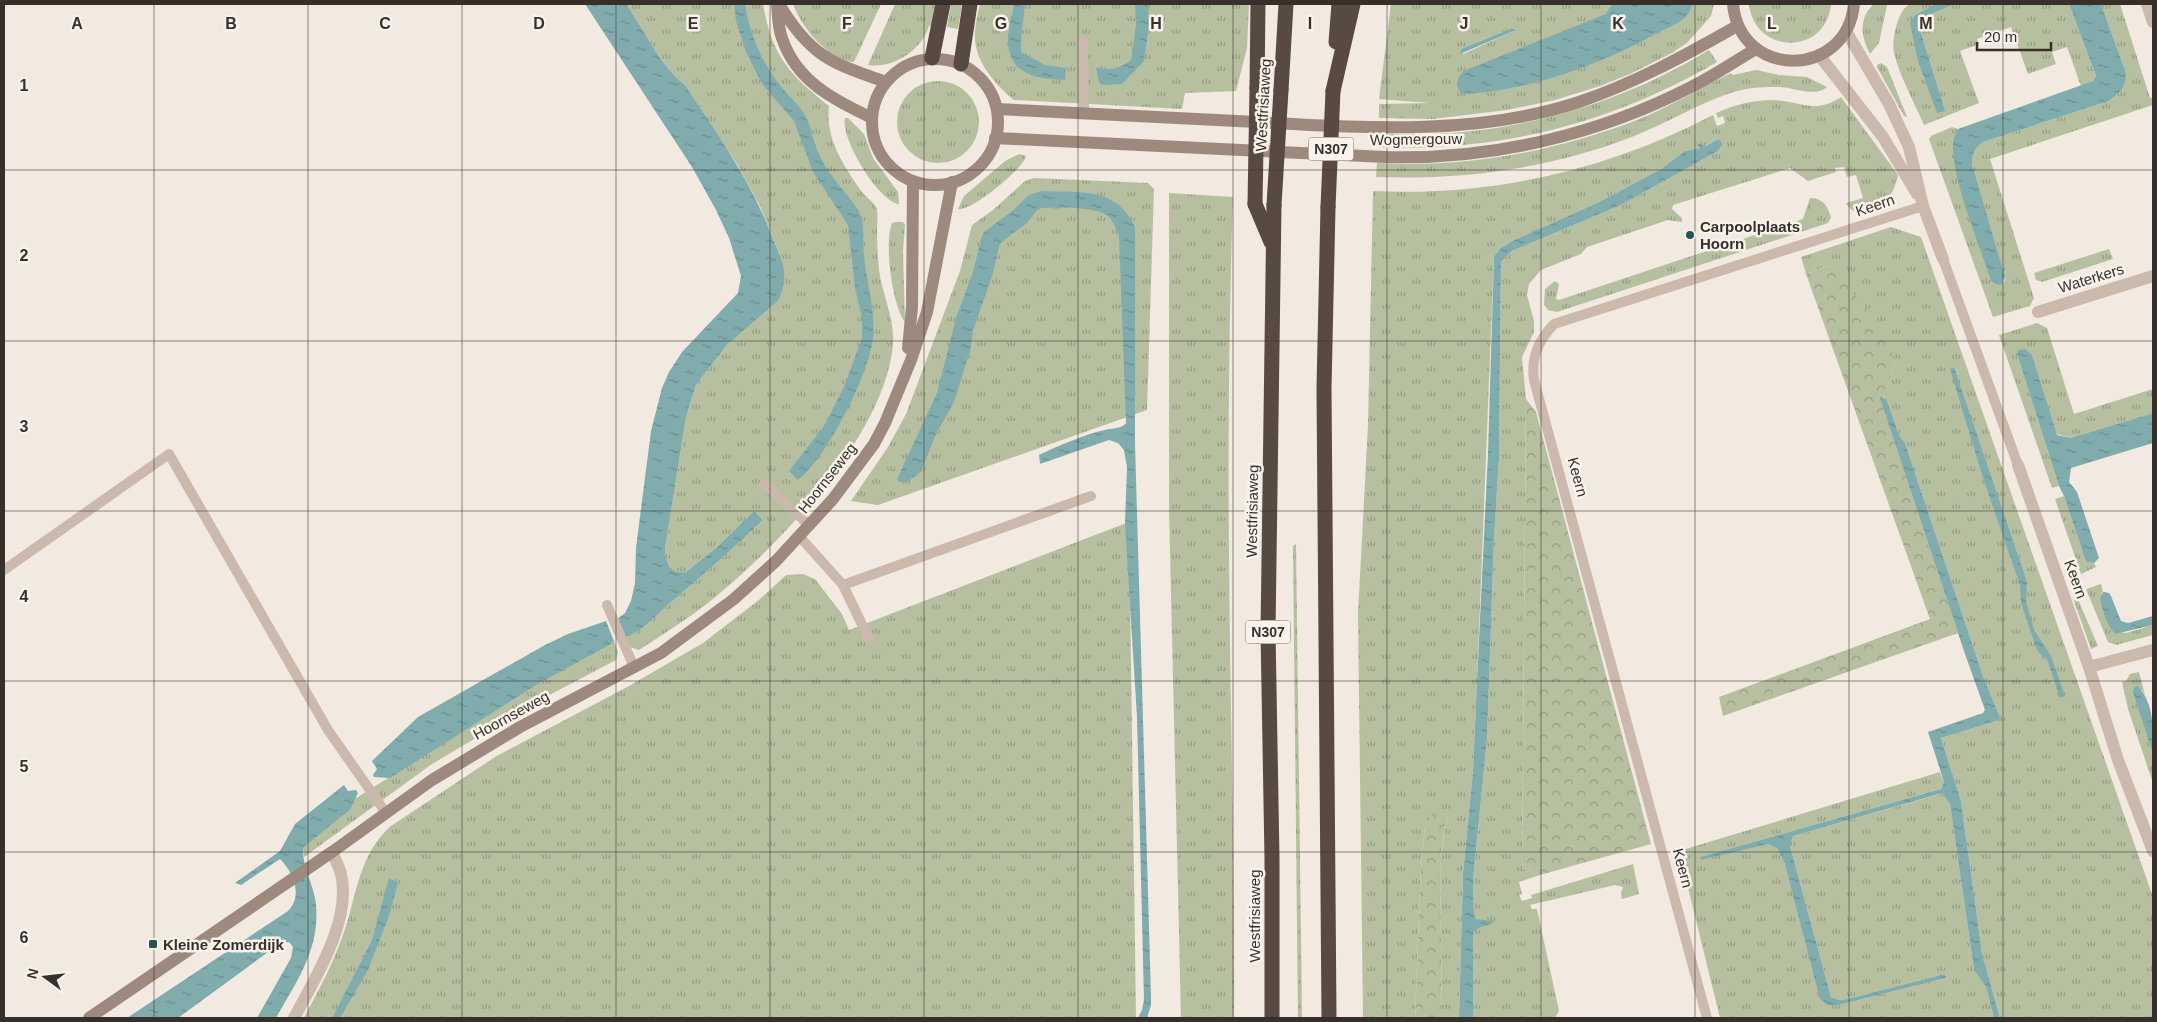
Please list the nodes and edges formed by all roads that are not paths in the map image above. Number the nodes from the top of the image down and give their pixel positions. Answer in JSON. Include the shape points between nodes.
{"nodes":[{"id":1,"x":778,"y":4,"type":"edge"},
{"id":2,"x":943,"y":4,"type":"edge"},
{"id":3,"x":970,"y":4,"type":"edge"},
{"id":4,"x":1258,"y":4,"type":"edge"},
{"id":5,"x":1286,"y":4,"type":"edge"},
{"id":6,"x":1339,"y":4,"type":"edge"},
{"id":7,"x":1353,"y":4,"type":"edge"},
{"id":8,"x":1732,"y":4,"type":"edge"},
{"id":9,"x":1854,"y":4,"type":"edge"},
{"id":10,"x":2147,"y":4,"type":"edge"},
{"id":11,"x":2153,"y":22,"type":"edge"},
{"id":12,"x":1738,"y":26,"type":"junction"},
{"id":13,"x":1846,"y":31,"type":"junction"},
{"id":14,"x":1083,"y":40,"type":"dead end"},
{"id":15,"x":1756,"y":48,"type":"junction"},
{"id":16,"x":1820,"y":55,"type":"junction"},
{"id":17,"x":932,"y":58,"type":"junction"},
{"id":18,"x":961,"y":64,"type":"junction"},
{"id":19,"x":886,"y":82,"type":"junction"},
{"id":20,"x":1333,"y":91,"type":"junction"},
{"id":21,"x":997,"y":110,"type":"junction"},
{"id":22,"x":1084,"y":114,"type":"junction"},
{"id":23,"x":872,"y":118,"type":"junction"},
{"id":24,"x":995,"y":138,"type":"junction"},
{"id":25,"x":913,"y":181,"type":"junction"},
{"id":26,"x":952,"y":182,"type":"junction"},
{"id":27,"x":1923,"y":206,"type":"junction"},
{"id":28,"x":1273,"y":246,"type":"junction"},
{"id":29,"x":1943,"y":259,"type":"joint"},
{"id":30,"x":2153,"y":276,"type":"edge"},
{"id":31,"x":2038,"y":312,"type":"dead end"},
{"id":32,"x":899,"y":392,"type":"junction"},
{"id":33,"x":2018,"y":465,"type":"joint"},
{"id":34,"x":764,"y":484,"type":"dead end"},
{"id":35,"x":1091,"y":496,"type":"dead end"},
{"id":36,"x":810,"y":526,"type":"junction"},
{"id":37,"x":800,"y":537,"type":"junction"},
{"id":38,"x":4,"y":570,"type":"edge"},
{"id":39,"x":843,"y":585,"type":"junction"},
{"id":40,"x":607,"y":605,"type":"dead end"},
{"id":41,"x":869,"y":639,"type":"dead end"},
{"id":42,"x":2153,"y":650,"type":"edge"},
{"id":43,"x":634,"y":667,"type":"junction"},
{"id":44,"x":2089,"y":667,"type":"junction"},
{"id":45,"x":386,"y":813,"type":"junction"},
{"id":46,"x":2153,"y":847,"type":"edge"},
{"id":47,"x":332,"y":852,"type":"junction"},
{"id":48,"x":89,"y":1018,"type":"edge"},
{"id":49,"x":294,"y":1018,"type":"edge"},
{"id":50,"x":1272,"y":1018,"type":"edge"},
{"id":51,"x":1329,"y":1018,"type":"edge"},
{"id":52,"x":1707,"y":1018,"type":"edge"}],
"edges":[{"from":1,"to":19,"type":"street","via":[[793,28],[818,53],[831,62]]},
{"from":1,"to":23,"type":"street","via":[[781,36],[798,70],[828,96]]},
{"from":2,"to":17,"type":"highway"},
{"from":3,"to":18,"type":"highway"},
{"from":4,"to":28,"type":"highway","number":"N307","bridge":true,"via":[[1255,204]]},
{"from":5,"to":28,"type":"highway","name":"Westfrisiaweg","number":"N307","bridge":true},
{"from":6,"to":20,"type":"highway","number":"N307"},
{"from":7,"to":20,"type":"highway","number":"N307"},
{"from":8,"to":12,"type":"street"},
{"from":9,"to":13,"type":"street"},
{"from":10,"to":11,"type":"street"},
{"from":12,"to":15,"type":"street"},
{"from":12,"to":22,"type":"street","name":"Wogmergouw","via":[[1678,60],[1578,102],[1468,124],[1383,128]]},
{"from":13,"to":16,"type":"street"},
{"from":13,"to":27,"type":"street","name":"Keern","via":[[1885,97],[1909,147]]},
{"from":14,"to":22,"type":"lane"},
{"from":15,"to":16,"type":"street","via":[[1784,61]]},
{"from":15,"to":24,"type":"street","name":"Wogmergouw","via":[[1694,85],[1640,110],[1563,136],[1474,154],[1385,157]]},
{"from":16,"to":27,"type":"street","name":"Keern","via":[[1883,137]]},
{"from":17,"to":18,"type":"street"},
{"from":17,"to":19,"type":"street","via":[[911,63]]},
{"from":18,"to":21,"type":"street","via":[[984,82]]},
{"from":19,"to":23,"type":"street","via":[[874,105]]},
{"from":20,"to":51,"type":"highway","number":"N307","bridge":true,"via":[[1324,388]]},
{"from":21,"to":22,"type":"street","name":"Wogmergouw"},
{"from":21,"to":24,"type":"street"},
{"from":23,"to":25,"type":"street","via":[[874,138],[882,156],[896,171]]},
{"from":24,"to":26,"type":"street","via":[[980,166]]},
{"from":25,"to":26,"type":"street"},
{"from":25,"to":32,"type":"street","name":"Hoornseweg","via":[[911,331]]},
{"from":26,"to":32,"type":"street","name":"Hoornseweg","via":[[927,312]]},
{"from":27,"to":29,"type":"street","name":"Keern"},
{"from":27,"to":52,"type":"lane","name":"Keern","via":[[1554,324],[1536,350],[1534,380]]},
{"from":28,"to":50,"type":"highway","name":"Westfrisiaweg","number":"N307","via":[[1268,631]]},
{"from":29,"to":33,"type":"lane","name":"Keern"},
{"from":30,"to":31,"type":"street","name":"Waterkers"},
{"from":32,"to":36,"type":"street","name":"Hoornseweg","via":[[874,444]]},
{"from":33,"to":44,"type":"street","name":"Keern"},
{"from":34,"to":36,"type":"lane"},
{"from":35,"to":39,"type":"lane"},
{"from":36,"to":37,"type":"street","name":"Hoornseweg"},
{"from":37,"to":39,"type":"lane"},
{"from":37,"to":43,"type":"street","name":"Hoornseweg","via":[[722,609],[661,653]]},
{"from":38,"to":45,"type":"lane","via":[[169,454],[328,730]]},
{"from":39,"to":41,"type":"lane"},
{"from":40,"to":43,"type":"lane"},
{"from":42,"to":44,"type":"street"},
{"from":43,"to":45,"type":"street","name":"Hoornseweg","via":[[520,726],[432,780]]},
{"from":44,"to":46,"type":"street","name":"Keern","via":[[2118,760]]},
{"from":45,"to":47,"type":"street","name":"Hoornseweg"},
{"from":47,"to":48,"type":"street","name":"Hoornseweg"},
{"from":47,"to":49,"type":"street","via":[[341,874],[341,908],[336,931]]}]}
